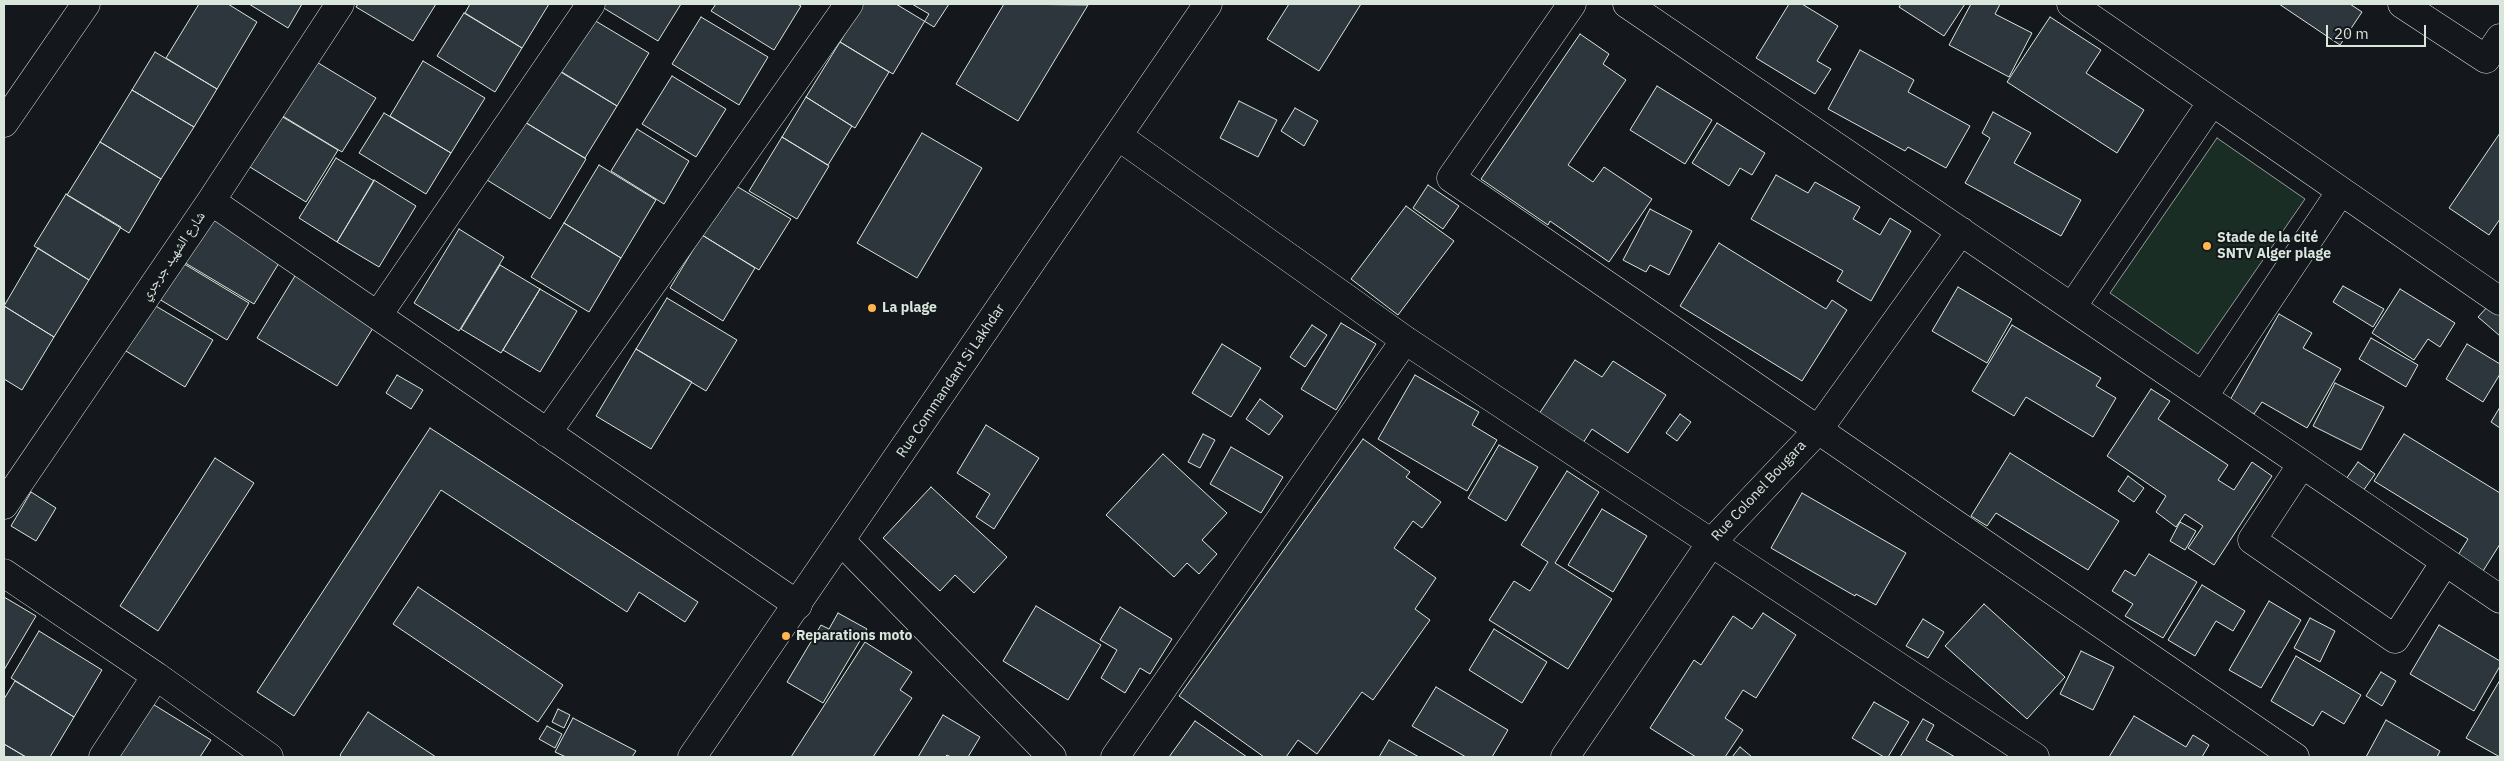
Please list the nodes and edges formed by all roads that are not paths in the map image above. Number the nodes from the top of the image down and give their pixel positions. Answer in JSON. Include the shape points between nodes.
{"nodes":[{"id":1,"x":86,"y":4,"type":"edge"},
{"id":2,"x":340,"y":4,"type":"edge"},
{"id":3,"x":590,"y":4,"type":"edge"},
{"id":4,"x":849,"y":4,"type":"edge"},
{"id":5,"x":1208,"y":4,"type":"edge"},
{"id":6,"x":1572,"y":4,"type":"edge"},
{"id":7,"x":1627,"y":4,"type":"edge"},
{"id":8,"x":2071,"y":4,"type":"edge"},
{"id":9,"x":2402,"y":4,"type":"edge"},
{"id":10,"x":2500,"y":38,"type":"edge"},
{"id":11,"x":2212,"y":102,"type":"junction"},
{"id":12,"x":4,"y":123,"type":"edge"},
{"id":13,"x":1118,"y":136,"type":"junction"},
{"id":14,"x":2341,"y":191,"type":"junction"},
{"id":15,"x":211,"y":200,"type":"junction"},
{"id":16,"x":1961,"y":231,"type":"junction"},
{"id":17,"x":2500,"y":301,"type":"edge"},
{"id":18,"x":2072,"y":307,"type":"junction"},
{"id":19,"x":378,"y":315,"type":"junction"},
{"id":20,"x":1405,"y":340,"type":"junction"},
{"id":21,"x":2204,"y":396,"type":"junction"},
{"id":22,"x":1818,"y":430,"type":"junction"},
{"id":23,"x":547,"y":432,"type":"junction"},
{"id":24,"x":2302,"y":464,"type":"junction"},
{"id":25,"x":4,"y":506,"type":"edge"},
{"id":26,"x":841,"y":542,"type":"junction"},
{"id":27,"x":1711,"y":543,"type":"junction"},
{"id":28,"x":2445,"y":562,"type":"junction"},
{"id":29,"x":4,"y":573,"type":"edge"},
{"id":30,"x":2500,"y":599,"type":"edge"},
{"id":31,"x":798,"y":605,"type":"junction"},
{"id":32,"x":156,"y":676,"type":"junction"},
{"id":33,"x":2022,"y":753,"type":"edge"},
{"id":34,"x":103,"y":757,"type":"edge"},
{"id":35,"x":270,"y":757,"type":"edge"},
{"id":36,"x":692,"y":757,"type":"edge"},
{"id":37,"x":1052,"y":757,"type":"edge"},
{"id":38,"x":1115,"y":757,"type":"edge"},
{"id":39,"x":1565,"y":757,"type":"edge"},
{"id":40,"x":2295,"y":757,"type":"edge"}],
"edges":[{"from":1,"to":12,"type":"street"},
{"from":2,"to":15,"type":"street","name":"شارع الشهيد جرجري"},
{"from":3,"to":19,"type":"street"},
{"from":4,"to":23,"type":"street"},
{"from":5,"to":13,"type":"street","name":"Rue Commandant Si Lakhdar"},
{"from":6,"to":22,"type":"street","via":[[1451,178]]},
{"from":7,"to":16,"type":"street"},
{"from":8,"to":11,"type":"street"},
{"from":9,"to":10,"type":"street","via":[[2486,59]]},
{"from":11,"to":14,"type":"street"},
{"from":11,"to":18,"type":"street"},
{"from":13,"to":20,"type":"street"},
{"from":13,"to":26,"type":"street","name":"Rue Commandant Si Lakhdar"},
{"from":14,"to":17,"type":"street"},
{"from":14,"to":21,"type":"street"},
{"from":15,"to":19,"type":"street"},
{"from":15,"to":25,"type":"street","name":"شارع الشهيد جرجري"},
{"from":16,"to":18,"type":"street"},
{"from":16,"to":22,"type":"street","name":"Rue Colonel Bougara"},
{"from":18,"to":21,"type":"street"},
{"from":19,"to":23,"type":"street"},
{"from":20,"to":27,"type":"street"},
{"from":20,"to":38,"type":"street"},
{"from":21,"to":24,"type":"street"},
{"from":22,"to":27,"type":"street","name":"Rue Colonel Bougara"},
{"from":22,"to":40,"type":"street"},
{"from":23,"to":31,"type":"street"},
{"from":24,"to":28,"type":"street"},
{"from":24,"to":28,"type":"street","via":[[2252,540],[2395,639]]},
{"from":26,"to":31,"type":"street","name":"Rue Commandant Si Lakhdar"},
{"from":26,"to":37,"type":"street"},
{"from":27,"to":33,"type":"street"},
{"from":27,"to":39,"type":"street","name":"Rue Colonel Bougara"},
{"from":28,"to":30,"type":"street"},
{"from":29,"to":32,"type":"street"},
{"from":31,"to":36,"type":"street","name":"Rue Commandant Si Lakhdar"},
{"from":32,"to":34,"type":"street"},
{"from":32,"to":35,"type":"street"}]}
